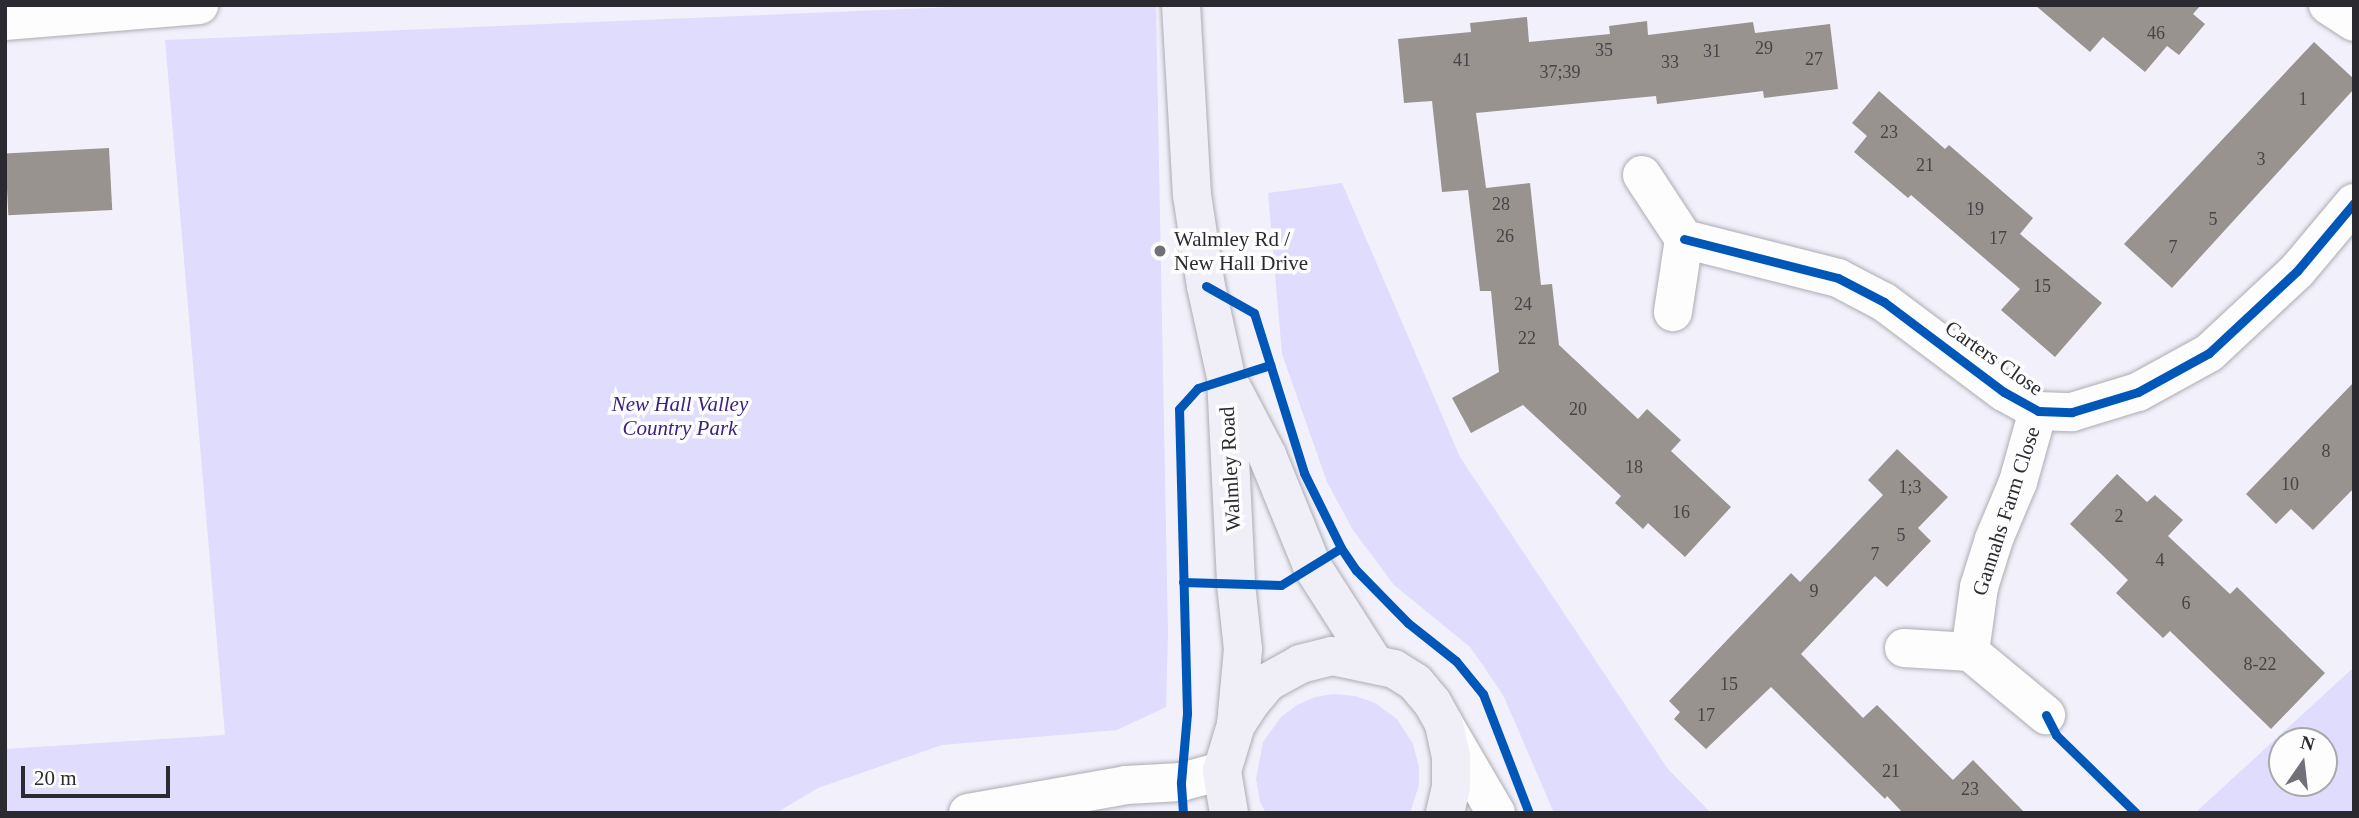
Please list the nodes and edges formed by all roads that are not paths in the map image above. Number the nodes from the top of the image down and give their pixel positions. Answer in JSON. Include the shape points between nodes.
{"nodes":[{"id":1,"x":198,"y":5,"type":"edge"},
{"id":2,"x":1181,"y":5,"type":"edge"},
{"id":3,"x":2328,"y":5,"type":"edge"},
{"id":4,"x":5,"y":20,"type":"edge"},
{"id":5,"x":2354,"y":22,"type":"edge"},
{"id":6,"x":1642,"y":175,"type":"dead end"},
{"id":7,"x":2354,"y":203,"type":"edge"},
{"id":8,"x":1684,"y":239,"type":"junction"},
{"id":9,"x":1673,"y":312,"type":"dead end"},
{"id":10,"x":1226,"y":377,"type":"junction"},
{"id":11,"x":2038,"y":411,"type":"junction"},
{"id":12,"x":1904,"y":648,"type":"dead end"},
{"id":13,"x":1970,"y":652,"type":"junction"},
{"id":14,"x":1374,"y":663,"type":"junction"},
{"id":15,"x":2046,"y":715,"type":"dead end"},
{"id":16,"x":1444,"y":724,"type":"junction"},
{"id":17,"x":1236,"y":725,"type":"junction"},
{"id":18,"x":1222,"y":771,"type":"junction"},
{"id":19,"x":968,"y":813,"type":"edge"},
{"id":20,"x":1229,"y":813,"type":"edge"},
{"id":21,"x":1445,"y":813,"type":"edge"},
{"id":22,"x":1496,"y":813,"type":"edge"}],
"edges":[{"from":1,"to":4,"type":"street"},
{"from":2,"to":10,"type":"main road","name":"Walmley Road","via":[[1192,195]]},
{"from":3,"to":5,"type":"street"},
{"from":6,"to":8,"type":"street"},
{"from":7,"to":11,"type":"street","name":"Carters Close","via":[[2297,271],[2209,353],[2138,392],[2072,412]]},
{"from":8,"to":9,"type":"street"},
{"from":8,"to":11,"type":"street","name":"Carters Close","via":[[1838,278],[1884,302]]},
{"from":10,"to":14,"type":"main road","via":[[1267,455],[1312,566]]},
{"from":10,"to":17,"type":"main road","name":"Walmley Road","via":[[1243,649]]},
{"from":11,"to":13,"type":"street","name":"Gannahs Farm Close","via":[[2018,482],[1979,587]]},
{"from":12,"to":13,"type":"street"},
{"from":13,"to":15,"type":"street"},
{"from":14,"to":16,"type":"main road","via":[[1415,682]]},
{"from":14,"to":17,"type":"main road","via":[[1332,656],[1300,664],[1268,682]]},
{"from":16,"to":21,"type":"main road","via":[[1451,767]]},
{"from":16,"to":22,"type":"street"},
{"from":17,"to":18,"type":"main road"},
{"from":18,"to":19,"type":"street","via":[[1181,782],[1126,786]]},
{"from":18,"to":20,"type":"main road"}]}
